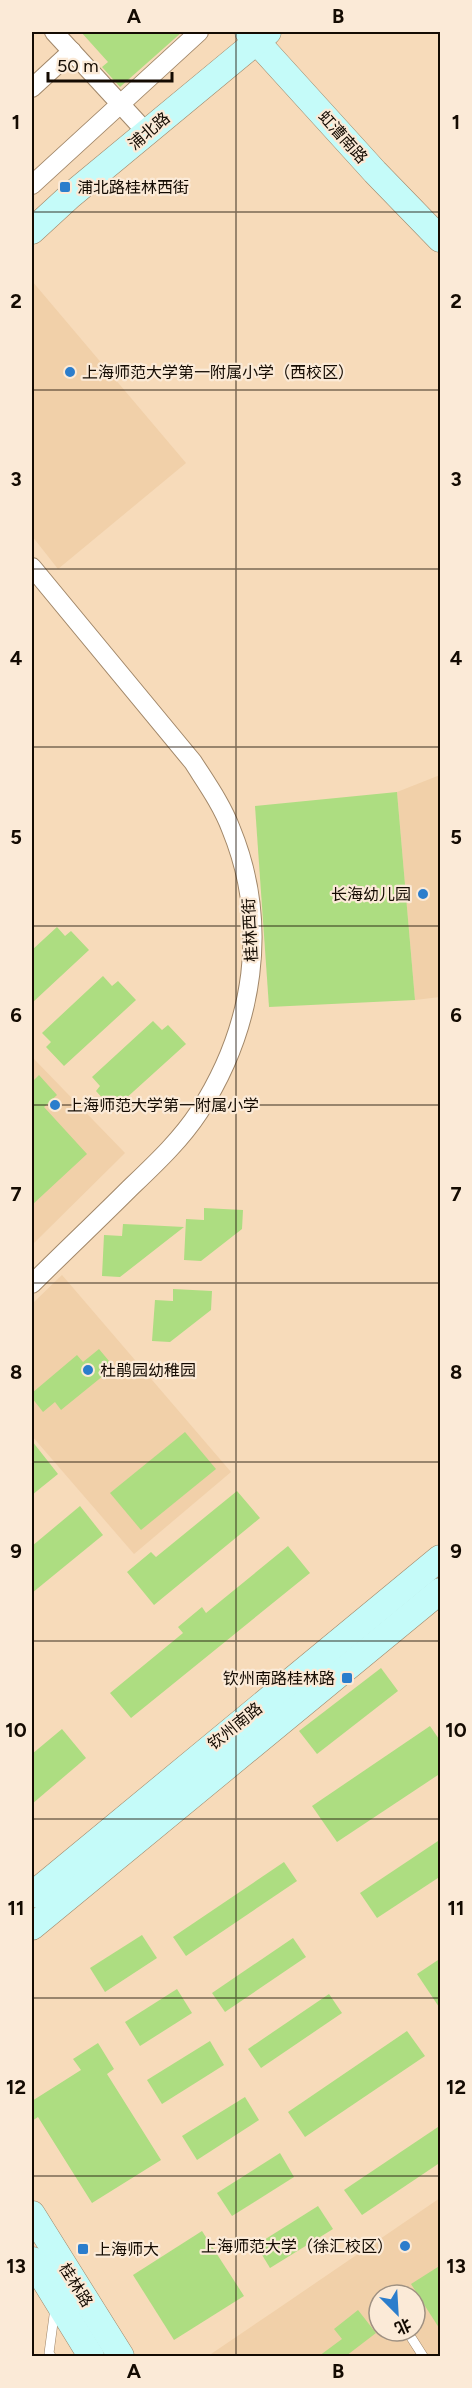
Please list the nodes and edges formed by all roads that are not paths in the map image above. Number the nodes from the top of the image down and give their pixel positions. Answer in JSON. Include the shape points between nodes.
{"nodes":[{"id":1,"x":199,"y":32,"type":"edge"},
{"id":2,"x":59,"y":33,"type":"edge"},
{"id":3,"x":258,"y":35,"type":"edge"},
{"id":4,"x":72,"y":51,"type":"junction"},
{"id":5,"x":32,"y":88,"type":"edge"},
{"id":6,"x":121,"y":104,"type":"junction"},
{"id":7,"x":147,"y":133,"type":"junction"},
{"id":8,"x":32,"y":185,"type":"edge"},
{"id":9,"x":32,"y":231,"type":"edge"},
{"id":10,"x":441,"y":239,"type":"edge"},
{"id":11,"x":32,"y":567,"type":"edge"},
{"id":12,"x":32,"y":1284,"type":"edge"},
{"id":13,"x":441,"y":1558,"type":"edge"},
{"id":14,"x":441,"y":1591,"type":"edge"},
{"id":15,"x":32,"y":1895,"type":"edge"},
{"id":16,"x":32,"y":1927,"type":"edge"},
{"id":17,"x":32,"y":2214,"type":"edge"},
{"id":18,"x":32,"y":2260,"type":"edge"},
{"id":19,"x":56,"y":2300,"type":"junction"},
{"id":20,"x":415,"y":2343,"type":"edge"},
{"id":21,"x":51,"y":2356,"type":"edge"},
{"id":22,"x":92,"y":2356,"type":"edge"},
{"id":23,"x":121,"y":2356,"type":"edge"},
{"id":24,"x":423,"y":2356,"type":"edge"}],
"edges":[{"from":1,"to":6,"type":"street"},
{"from":2,"to":4,"type":"street"},
{"from":3,"to":7,"type":"street","name":"浦北路"},
{"from":3,"to":10,"type":"street","name":"虹漕南路","via":[[375,172]]},
{"from":4,"to":5,"type":"street"},
{"from":4,"to":6,"type":"street"},
{"from":6,"to":7,"type":"street"},
{"from":6,"to":8,"type":"street"},
{"from":7,"to":9,"type":"street","name":"浦北路"},
{"from":11,"to":12,"type":"street","name":"桂林西街","via":[[193,762],[214,793],[245,872],[253,961],[236,1039],[199,1113],[170,1149]]},
{"from":13,"to":15,"type":"street","name":"钦州南路"},
{"from":14,"to":16,"type":"street","name":"钦州南路"},
{"from":17,"to":23,"type":"street","name":"桂林路"},
{"from":18,"to":19,"type":"street","name":"桂林路"},
{"from":19,"to":21,"type":"lane"},
{"from":19,"to":22,"type":"street","name":"桂林路"},
{"from":20,"to":24,"type":"lane"}]}
